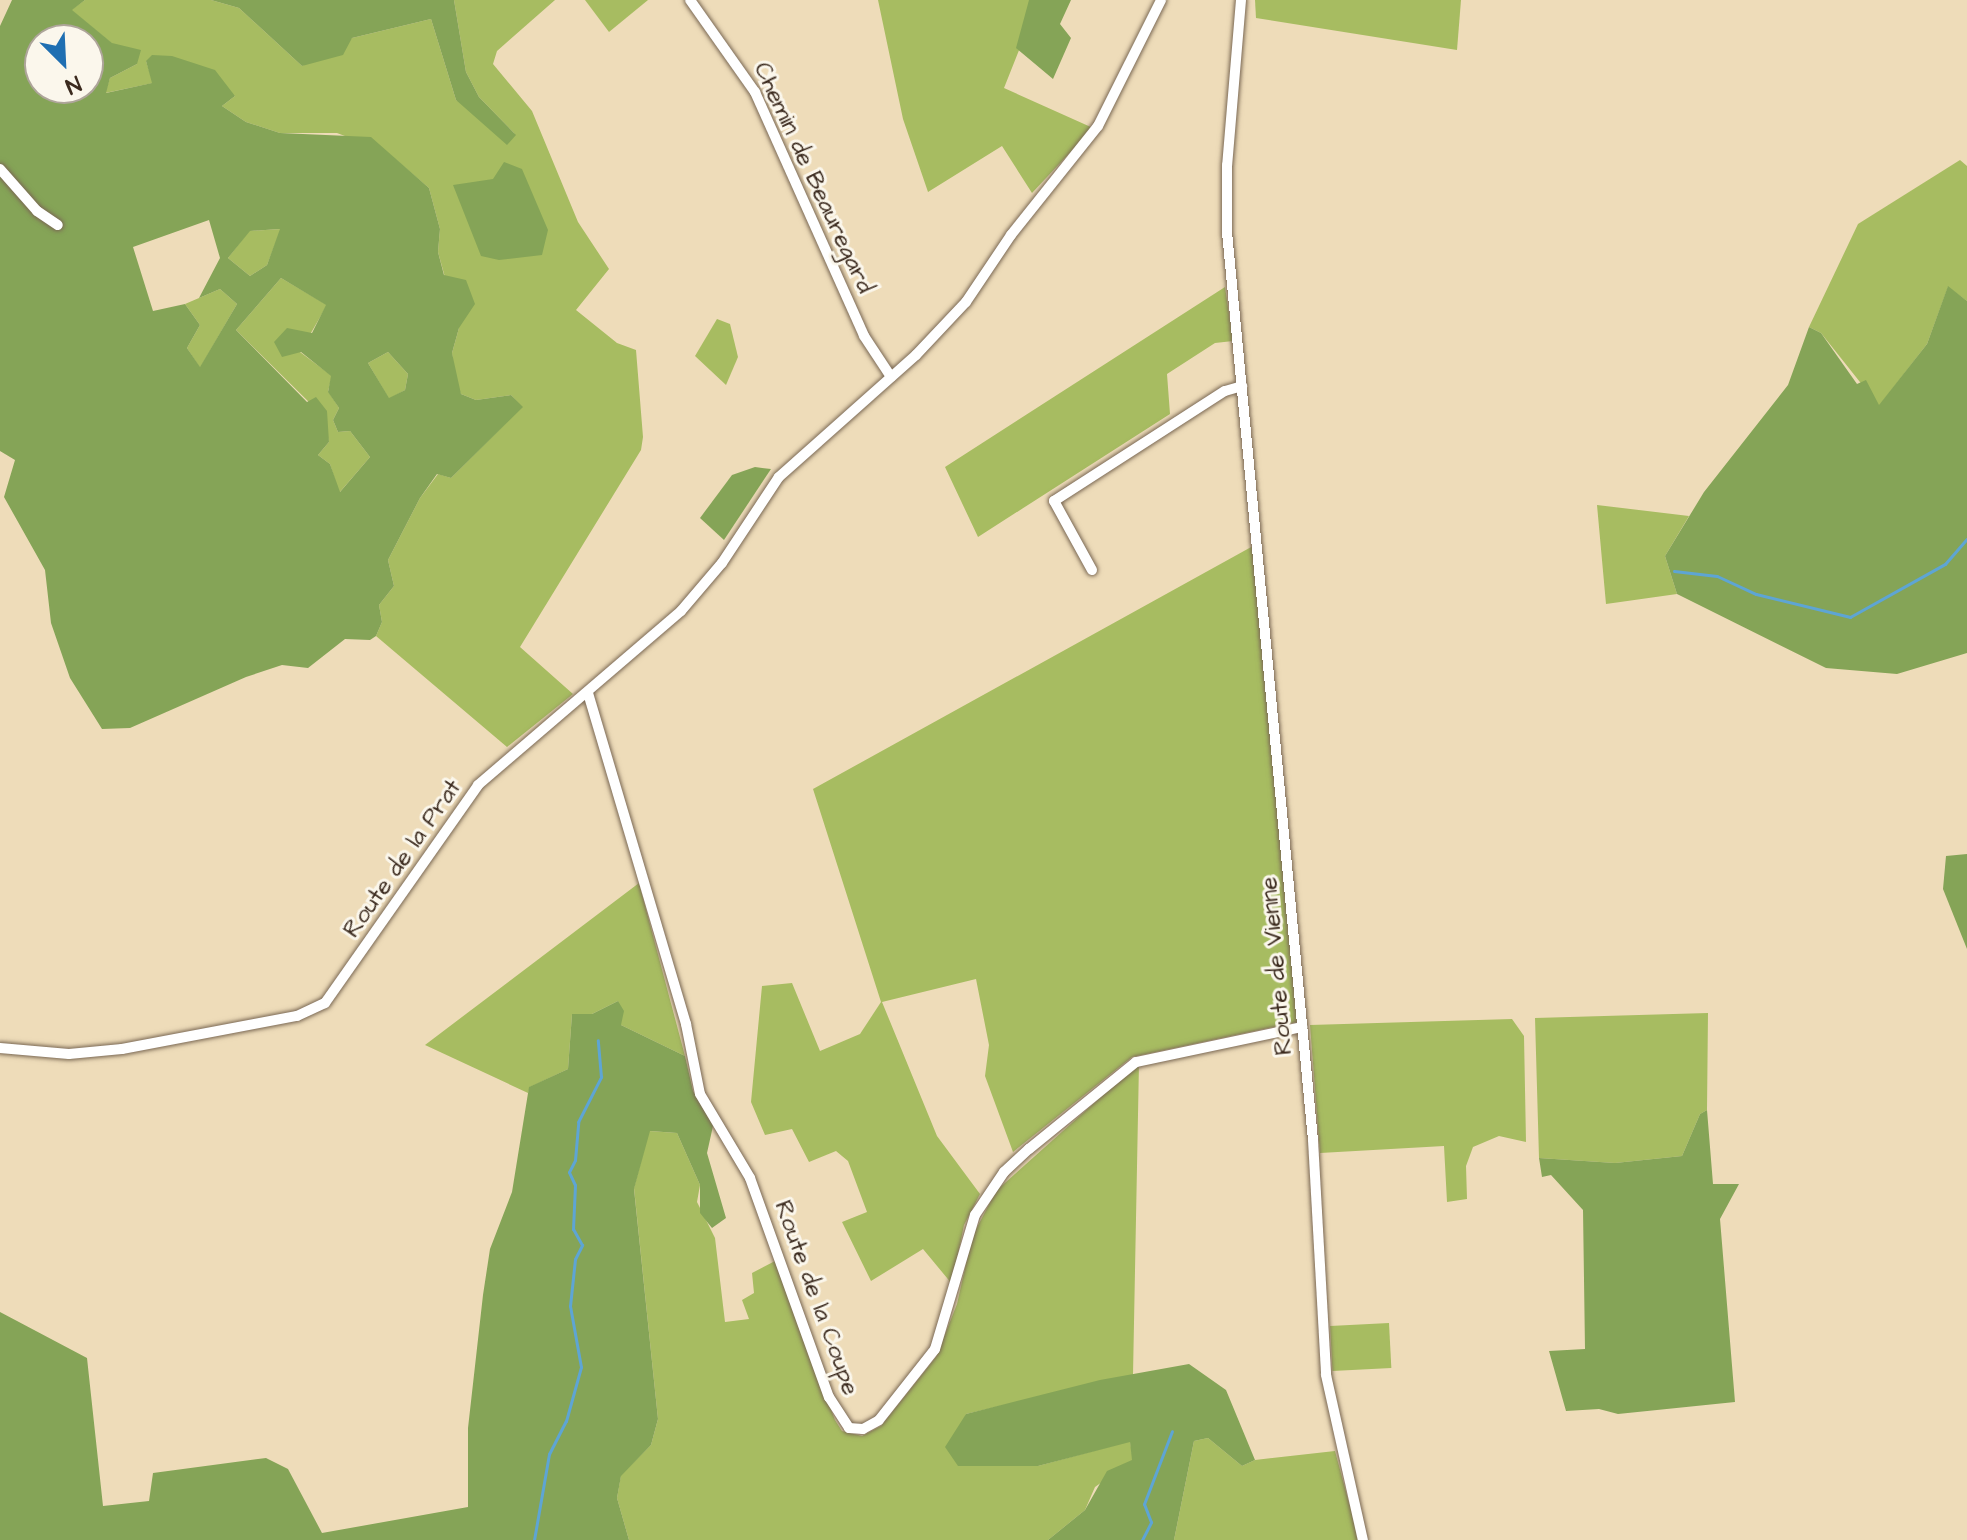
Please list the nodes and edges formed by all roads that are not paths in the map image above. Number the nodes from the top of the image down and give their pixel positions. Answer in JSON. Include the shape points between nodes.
{"nodes":[{"id":1,"x":690,"y":0,"type":"edge"},
{"id":2,"x":1161,"y":0,"type":"edge"},
{"id":3,"x":1241,"y":0,"type":"edge"},
{"id":4,"x":0,"y":169,"type":"edge"},
{"id":5,"x":58,"y":225,"type":"dead end"},
{"id":6,"x":891,"y":377,"type":"junction"},
{"id":7,"x":1242,"y":386,"type":"junction"},
{"id":8,"x":1092,"y":570,"type":"dead end"},
{"id":9,"x":588,"y":693,"type":"junction"},
{"id":10,"x":1302,"y":1027,"type":"junction"},
{"id":11,"x":0,"y":1048,"type":"edge"},
{"id":12,"x":1363,"y":1540,"type":"edge"}],
"edges":[{"from":1,"to":6,"type":"street","name":"Chemin de Beauregard","via":[[755,92],[859,326]]},
{"from":2,"to":6,"type":"street","name":"Route de la Prat","via":[[1098,126],[1011,235],[966,302]]},
{"from":3,"to":7,"type":"street","name":"Route de Vienne","via":[[1225,207]]},
{"from":4,"to":5,"type":"street","via":[[37,211]]},
{"from":6,"to":9,"type":"street","name":"Route de la Prat","via":[[779,477],[700,591]]},
{"from":7,"to":8,"type":"street","via":[[1225,391],[1054,501]]},
{"from":7,"to":10,"type":"street","name":"Route de Vienne"},
{"from":9,"to":10,"type":"street","name":"Route de la Coupe","via":[[686,1024],[700,1094],[750,1178],[829,1397],[849,1428],[863,1429],[879,1420],[935,1349],[975,1215],[1004,1172],[1029,1149],[1136,1062]]},
{"from":9,"to":11,"type":"street","name":"Route de la Prat","via":[[517,748],[455,812],[325,1003],[297,1016],[122,1049],[69,1054]]},
{"from":10,"to":12,"type":"street","name":"Route de Vienne","via":[[1326,1375]]}]}
